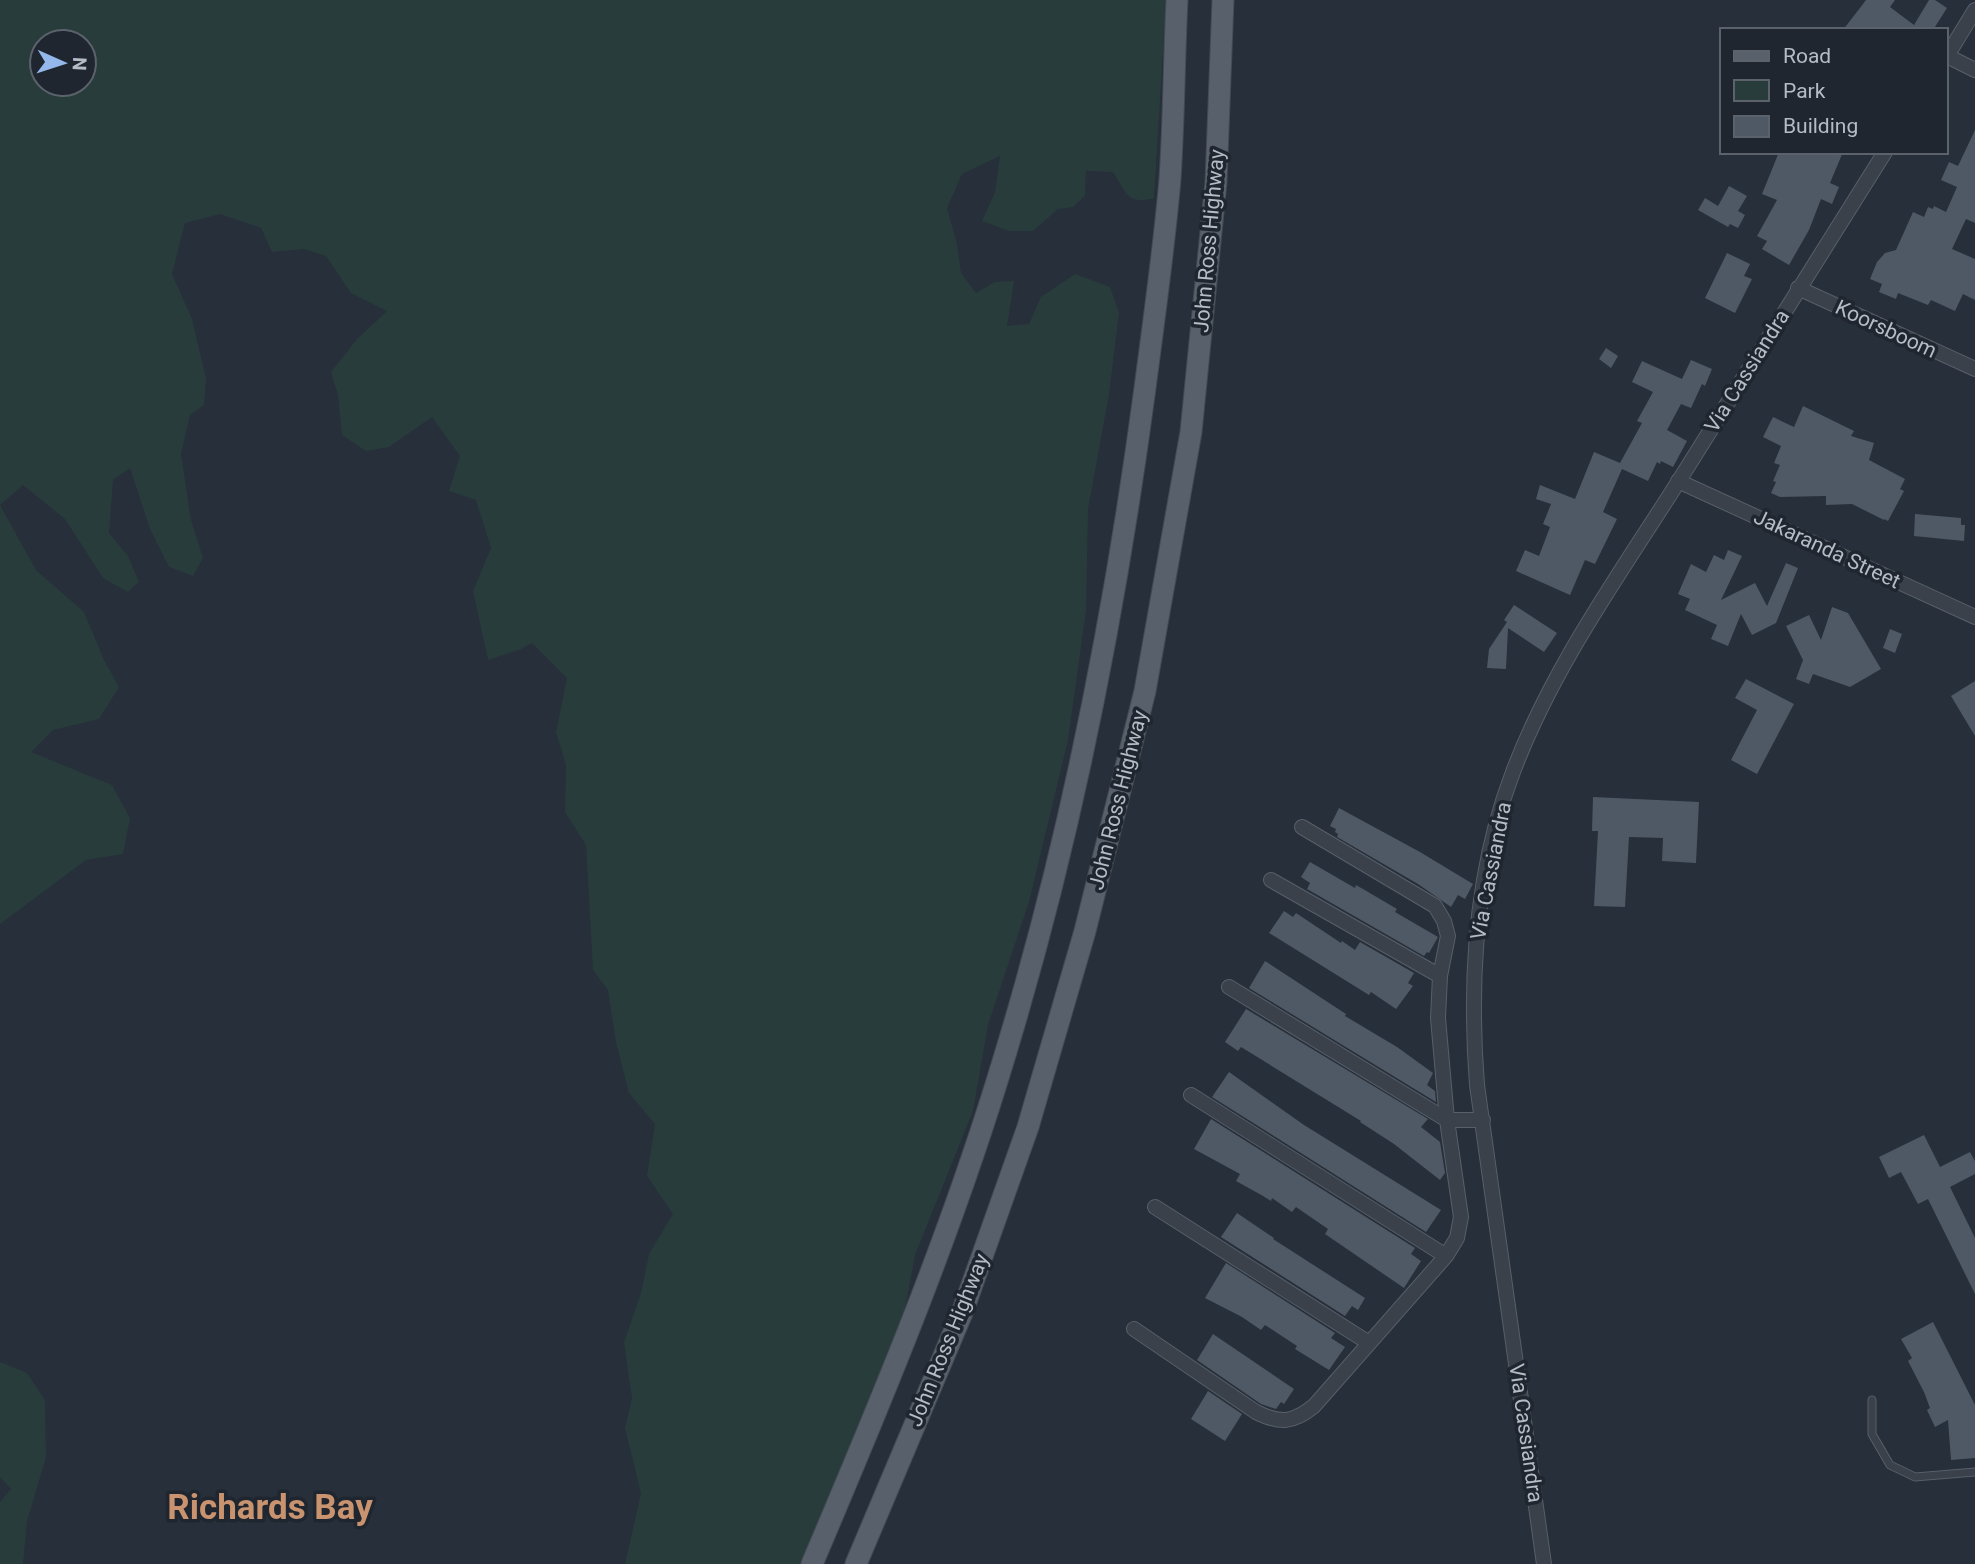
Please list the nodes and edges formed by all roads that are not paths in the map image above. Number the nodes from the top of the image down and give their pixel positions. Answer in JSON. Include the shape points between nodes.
{"nodes":[{"id":1,"x":1177,"y":0,"type":"edge"},
{"id":2,"x":1223,"y":0,"type":"edge"},
{"id":3,"x":1975,"y":10,"type":"edge"},
{"id":4,"x":1947,"y":56,"type":"edge"},
{"id":5,"x":1947,"y":58,"type":"edge"},
{"id":6,"x":1975,"y":70,"type":"edge"},
{"id":7,"x":1884,"y":154,"type":"edge"},
{"id":8,"x":1798,"y":288,"type":"junction"},
{"id":9,"x":1975,"y":369,"type":"edge"},
{"id":10,"x":1678,"y":481,"type":"junction"},
{"id":11,"x":1975,"y":617,"type":"edge"},
{"id":12,"x":1302,"y":827,"type":"dead end"},
{"id":13,"x":1271,"y":880,"type":"dead end"},
{"id":14,"x":1440,"y":976,"type":"junction"},
{"id":15,"x":1229,"y":987,"type":"dead end"},
{"id":16,"x":1191,"y":1095,"type":"dead end"},
{"id":17,"x":1447,"y":1120,"type":"junction"},
{"id":18,"x":1483,"y":1120,"type":"junction"},
{"id":19,"x":1156,"y":1207,"type":"dead end"},
{"id":20,"x":1446,"y":1256,"type":"junction"},
{"id":21,"x":1134,"y":1329,"type":"dead end"},
{"id":22,"x":1369,"y":1343,"type":"junction"},
{"id":23,"x":1872,"y":1400,"type":"dead end"},
{"id":24,"x":1975,"y":1472,"type":"edge"},
{"id":25,"x":812,"y":1564,"type":"edge"},
{"id":26,"x":856,"y":1564,"type":"edge"},
{"id":27,"x":1544,"y":1564,"type":"edge"}],
"edges":[{"from":1,"to":25,"type":"main road","name":"John Ross Highway","via":[[1170,176],[1159,285],[1129,516],[1089,730],[1031,967],[979,1137],[911,1321]]},
{"from":2,"to":26,"type":"main road","name":"John Ross Highway","via":[[1216,182],[1191,432],[1144,691],[1085,931],[1028,1127],[962,1312]]},
{"from":3,"to":4,"type":"street"},
{"from":5,"to":6,"type":"street"},
{"from":7,"to":8,"type":"street","name":"Via Cassiandra"},
{"from":8,"to":9,"type":"street","name":"Koorsboom"},
{"from":8,"to":10,"type":"street","name":"Via Cassiandra"},
{"from":10,"to":11,"type":"street","name":"Jakaranda Street"},
{"from":10,"to":18,"type":"street","name":"Via Cassiandra","via":[[1595,610],[1540,709],[1498,814],[1474,984],[1473,1032]]},
{"from":12,"to":14,"type":"street","via":[[1435,906],[1447,928]]},
{"from":13,"to":14,"type":"street"},
{"from":14,"to":17,"type":"street","via":[[1438,1017]]},
{"from":15,"to":17,"type":"street"},
{"from":16,"to":20,"type":"street"},
{"from":17,"to":18,"type":"street"},
{"from":17,"to":20,"type":"street","via":[[1461,1226]]},
{"from":18,"to":27,"type":"street","name":"Via Cassiandra"},
{"from":19,"to":22,"type":"street"},
{"from":20,"to":22,"type":"street"},
{"from":21,"to":22,"type":"street","via":[[1256,1412],[1278,1420],[1301,1417],[1314,1406]]},
{"from":23,"to":24,"type":"lane","via":[[1872,1434],[1890,1465],[1915,1477]]}]}
